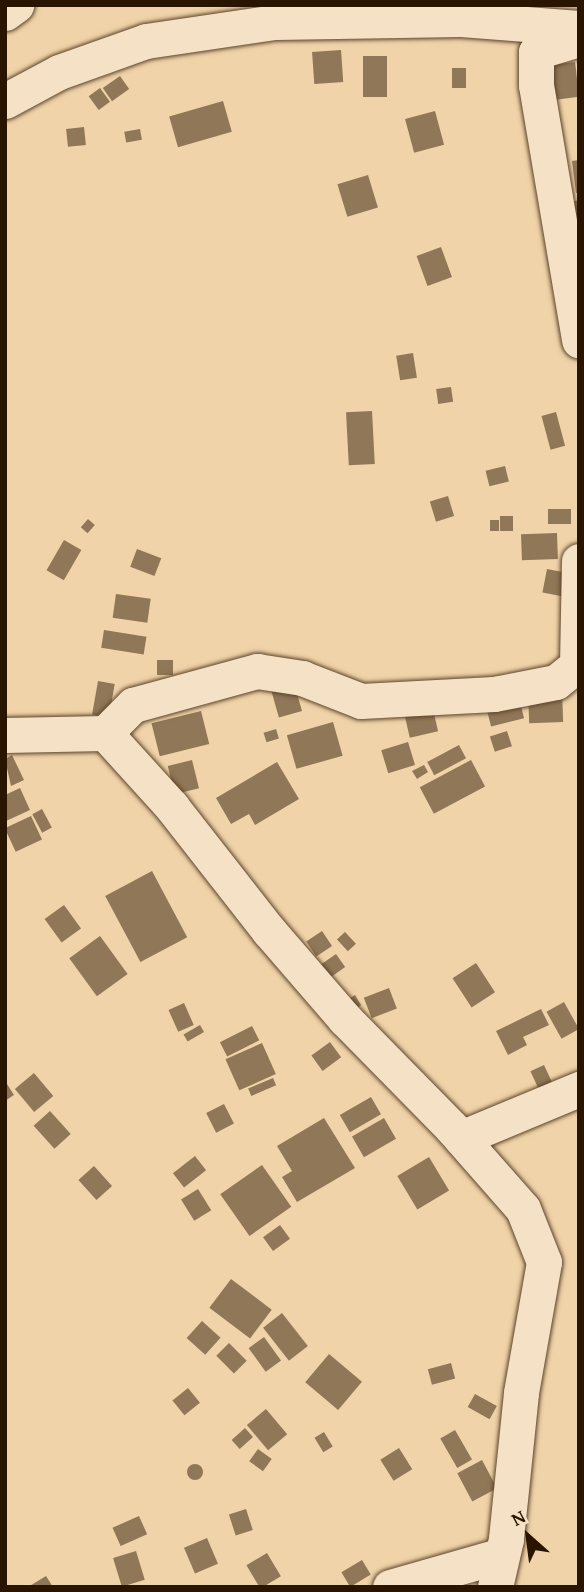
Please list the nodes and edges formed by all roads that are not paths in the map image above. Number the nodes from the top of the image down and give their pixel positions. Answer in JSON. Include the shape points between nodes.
{"nodes":[{"id":1,"x":16,"y":5,"type":"edge"},
{"id":2,"x":5,"y":13,"type":"edge"},
{"id":3,"x":579,"y":28,"type":"edge"},
{"id":4,"x":579,"y":39,"type":"edge"},
{"id":5,"x":5,"y":102,"type":"edge"},
{"id":6,"x":579,"y":340,"type":"edge"},
{"id":7,"x":579,"y":561,"type":"edge"},
{"id":8,"x":105,"y":733,"type":"junction"},
{"id":9,"x":5,"y":735,"type":"edge"},
{"id":10,"x":579,"y":1089,"type":"edge"},
{"id":11,"x":461,"y":1138,"type":"junction"},
{"id":12,"x":498,"y":1571,"type":"edge"},
{"id":13,"x":390,"y":1587,"type":"edge"}],
"edges":[{"from":1,"to":2,"type":"street"},
{"from":3,"to":5,"type":"street","via":[[461,19],[275,22],[146,41],[59,72]]},
{"from":4,"to":6,"type":"street","via":[[536,52],[536,85]]},
{"from":7,"to":8,"type":"street","via":[[577,665],[556,682],[494,694],[361,701],[302,678],[257,671],[133,705]]},
{"from":8,"to":9,"type":"street"},
{"from":8,"to":11,"type":"street","via":[[172,807],[269,932],[345,1019]]},
{"from":10,"to":11,"type":"street"},
{"from":11,"to":12,"type":"street","via":[[523,1209],[544,1262]]},
{"from":12,"to":13,"type":"street"}]}
